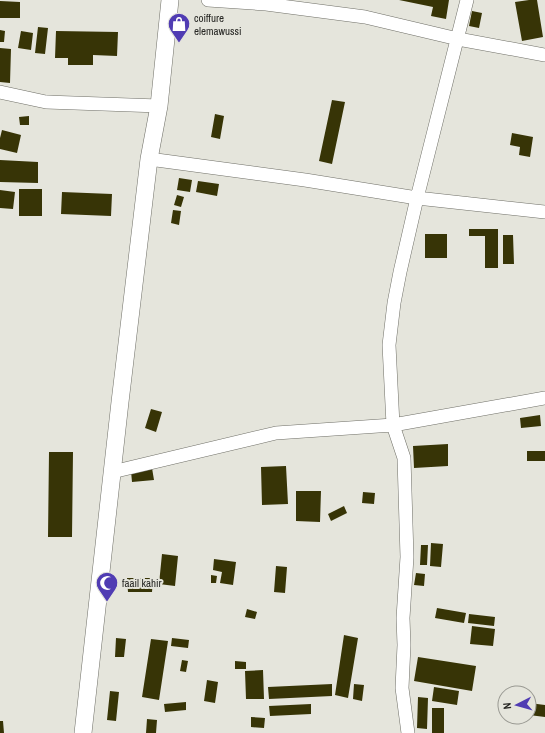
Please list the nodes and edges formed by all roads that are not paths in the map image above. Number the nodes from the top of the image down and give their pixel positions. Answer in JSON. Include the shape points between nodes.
{"nodes":[{"id":1,"x":170,"y":0,"type":"edge"},
{"id":2,"x":208,"y":0,"type":"edge"},
{"id":3,"x":467,"y":0,"type":"edge"},
{"id":4,"x":458,"y":39,"type":"junction"},
{"id":5,"x":545,"y":54,"type":"edge"},
{"id":6,"x":0,"y":92,"type":"edge"},
{"id":7,"x":159,"y":106,"type":"junction"},
{"id":8,"x":149,"y":159,"type":"junction"},
{"id":9,"x":416,"y":198,"type":"junction"},
{"id":10,"x":545,"y":212,"type":"edge"},
{"id":11,"x":545,"y":398,"type":"edge"},
{"id":12,"x":393,"y":425,"type":"junction"},
{"id":13,"x":112,"y":472,"type":"junction"},
{"id":14,"x":83,"y":733,"type":"edge"},
{"id":15,"x":408,"y":733,"type":"edge"}],
"edges":[{"from":1,"to":7,"type":"street"},
{"from":2,"to":4,"type":"street","via":[[266,4],[365,17]]},
{"from":3,"to":4,"type":"street"},
{"from":4,"to":5,"type":"street"},
{"from":4,"to":9,"type":"street"},
{"from":6,"to":7,"type":"street","via":[[46,102]]},
{"from":7,"to":8,"type":"street"},
{"from":8,"to":9,"type":"street"},
{"from":8,"to":13,"type":"street"},
{"from":9,"to":10,"type":"street"},
{"from":9,"to":12,"type":"street","via":[[394,303],[389,345]]},
{"from":11,"to":12,"type":"street"},
{"from":12,"to":13,"type":"street","via":[[276,433]]},
{"from":12,"to":15,"type":"street","via":[[404,458],[408,557],[403,618],[402,688]]},
{"from":13,"to":14,"type":"street"}]}
